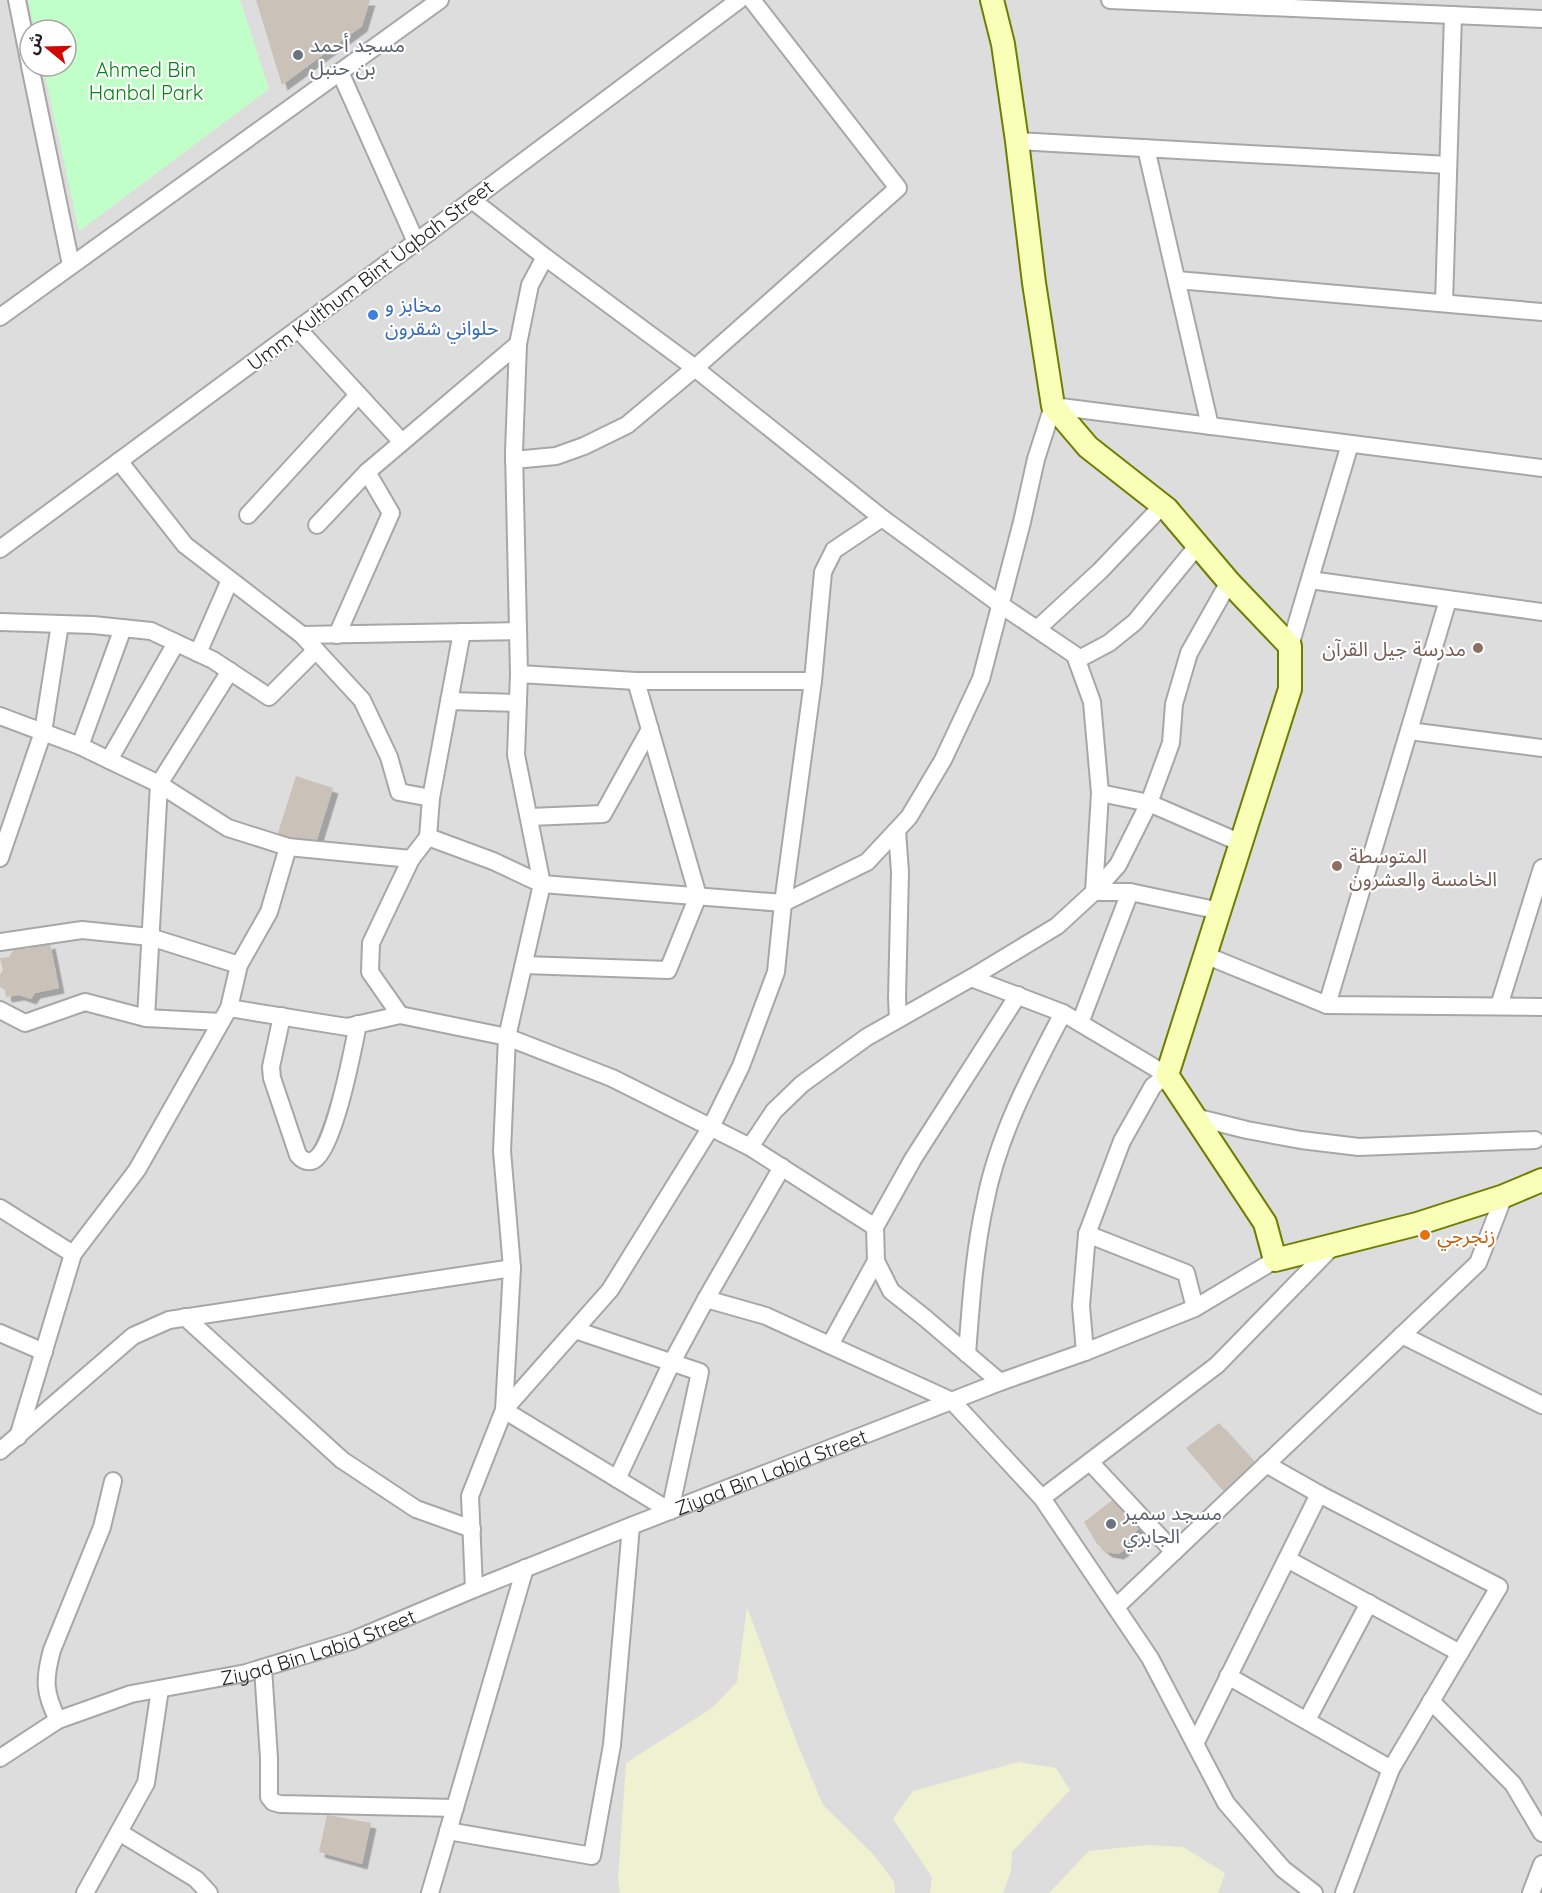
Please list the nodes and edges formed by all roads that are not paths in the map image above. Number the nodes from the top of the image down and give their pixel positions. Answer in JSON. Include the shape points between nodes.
{"nodes":[{"id":1,"x":17,"y":0,"type":"edge"},
{"id":2,"x":440,"y":0,"type":"edge"},
{"id":3,"x":740,"y":0,"type":"edge"},
{"id":4,"x":752,"y":0,"type":"edge"},
{"id":5,"x":992,"y":0,"type":"edge"},
{"id":6,"x":1110,"y":0,"type":"edge"},
{"id":7,"x":1150,"y":1,"type":"edge"},
{"id":8,"x":1453,"y":15,"type":"junction"},
{"id":9,"x":21,"y":18,"type":"edge"},
{"id":10,"x":1542,"y":19,"type":"edge"},
{"id":11,"x":340,"y":72,"type":"junction"},
{"id":12,"x":33,"y":78,"type":"edge"},
{"id":13,"x":1017,"y":141,"type":"junction"},
{"id":14,"x":1146,"y":148,"type":"junction"},
{"id":15,"x":1448,"y":165,"type":"junction"},
{"id":16,"x":472,"y":200,"type":"junction"},
{"id":17,"x":416,"y":242,"type":"junction"},
{"id":18,"x":545,"y":257,"type":"junction"},
{"id":19,"x":71,"y":265,"type":"junction"},
{"id":20,"x":1177,"y":280,"type":"junction"},
{"id":21,"x":1444,"y":303,"type":"junction"},
{"id":22,"x":1542,"y":312,"type":"edge"},
{"id":23,"x":0,"y":317,"type":"edge"},
{"id":24,"x":298,"y":329,"type":"junction"},
{"id":25,"x":518,"y":344,"type":"junction"},
{"id":26,"x":695,"y":369,"type":"junction"},
{"id":27,"x":358,"y":395,"type":"junction"},
{"id":28,"x":1053,"y":406,"type":"junction"},
{"id":29,"x":1210,"y":426,"type":"junction"},
{"id":30,"x":402,"y":442,"type":"junction"},
{"id":31,"x":1350,"y":444,"type":"junction"},
{"id":32,"x":514,"y":460,"type":"junction"},
{"id":33,"x":119,"y":461,"type":"junction"},
{"id":34,"x":1542,"y":468,"type":"edge"},
{"id":35,"x":367,"y":472,"type":"junction"},
{"id":36,"x":1163,"y":505,"type":"junction"},
{"id":37,"x":248,"y":515,"type":"dead end"},
{"id":38,"x":882,"y":518,"type":"junction"},
{"id":39,"x":317,"y":525,"type":"dead end"},
{"id":40,"x":1198,"y":545,"type":"junction"},
{"id":41,"x":0,"y":549,"type":"edge"},
{"id":42,"x":230,"y":580,"type":"junction"},
{"id":43,"x":1310,"y":580,"type":"junction"},
{"id":44,"x":1229,"y":582,"type":"junction"},
{"id":45,"x":1448,"y":600,"type":"junction"},
{"id":46,"x":1001,"y":605,"type":"junction"},
{"id":47,"x":1542,"y":612,"type":"edge"},
{"id":48,"x":0,"y":622,"type":"edge"},
{"id":49,"x":60,"y":624,"type":"junction"},
{"id":50,"x":123,"y":628,"type":"junction"},
{"id":51,"x":1037,"y":629,"type":"junction"},
{"id":52,"x":518,"y":631,"type":"junction"},
{"id":53,"x":462,"y":632,"type":"junction"},
{"id":54,"x":302,"y":635,"type":"junction"},
{"id":55,"x":337,"y":635,"type":"junction"},
{"id":56,"x":176,"y":643,"type":"junction"},
{"id":57,"x":1290,"y":646,"type":"junction"},
{"id":58,"x":316,"y":650,"type":"junction"},
{"id":59,"x":198,"y":652,"type":"junction"},
{"id":60,"x":1077,"y":660,"type":"junction"},
{"id":61,"x":230,"y":671,"type":"junction"},
{"id":62,"x":519,"y":674,"type":"junction"},
{"id":63,"x":636,"y":681,"type":"junction"},
{"id":64,"x":813,"y":681,"type":"junction"},
{"id":65,"x":449,"y":701,"type":"junction"},
{"id":66,"x":518,"y":703,"type":"junction"},
{"id":67,"x":0,"y":716,"type":"edge"},
{"id":68,"x":650,"y":729,"type":"junction"},
{"id":69,"x":1409,"y":731,"type":"junction"},
{"id":70,"x":43,"y":732,"type":"junction"},
{"id":71,"x":80,"y":746,"type":"junction"},
{"id":72,"x":1542,"y":748,"type":"edge"},
{"id":73,"x":110,"y":760,"type":"junction"},
{"id":74,"x":159,"y":784,"type":"junction"},
{"id":75,"x":1100,"y":793,"type":"junction"},
{"id":76,"x":431,"y":798,"type":"junction"},
{"id":77,"x":1149,"y":803,"type":"junction"},
{"id":78,"x":528,"y":817,"type":"junction"},
{"id":79,"x":897,"y":831,"type":"junction"},
{"id":80,"x":428,"y":837,"type":"junction"},
{"id":81,"x":1241,"y":843,"type":"junction"},
{"id":82,"x":288,"y":847,"type":"junction"},
{"id":83,"x":0,"y":858,"type":"edge"},
{"id":84,"x":411,"y":859,"type":"junction"},
{"id":85,"x":1542,"y":869,"type":"edge"},
{"id":86,"x":542,"y":884,"type":"junction"},
{"id":87,"x":1094,"y":891,"type":"junction"},
{"id":88,"x":1130,"y":892,"type":"junction"},
{"id":89,"x":698,"y":896,"type":"junction"},
{"id":90,"x":783,"y":903,"type":"junction"},
{"id":91,"x":1220,"y":911,"type":"junction"},
{"id":92,"x":150,"y":937,"type":"junction"},
{"id":93,"x":0,"y":942,"type":"edge"},
{"id":94,"x":1205,"y":955,"type":"junction"},
{"id":95,"x":239,"y":965,"type":"junction"},
{"id":96,"x":524,"y":965,"type":"junction"},
{"id":97,"x":971,"y":978,"type":"junction"},
{"id":98,"x":1018,"y":995,"type":"junction"},
{"id":99,"x":1327,"y":1005,"type":"junction"},
{"id":100,"x":1499,"y":1005,"type":"junction"},
{"id":101,"x":1542,"y":1007,"type":"edge"},
{"id":102,"x":0,"y":1010,"type":"edge"},
{"id":103,"x":1063,"y":1013,"type":"junction"},
{"id":104,"x":225,"y":1015,"type":"junction"},
{"id":105,"x":400,"y":1015,"type":"junction"},
{"id":106,"x":282,"y":1016,"type":"junction"},
{"id":107,"x":146,"y":1018,"type":"junction"},
{"id":108,"x":898,"y":1019,"type":"junction"},
{"id":109,"x":1080,"y":1023,"type":"junction"},
{"id":110,"x":358,"y":1024,"type":"junction"},
{"id":111,"x":507,"y":1037,"type":"junction"},
{"id":112,"x":1167,"y":1075,"type":"junction"},
{"id":113,"x":1195,"y":1117,"type":"junction"},
{"id":114,"x":711,"y":1127,"type":"junction"},
{"id":115,"x":1534,"y":1140,"type":"dead end"},
{"id":116,"x":750,"y":1147,"type":"junction"},
{"id":117,"x":782,"y":1167,"type":"junction"},
{"id":118,"x":1542,"y":1179,"type":"edge"},
{"id":119,"x":1504,"y":1196,"type":"junction"},
{"id":120,"x":0,"y":1208,"type":"edge"},
{"id":121,"x":875,"y":1227,"type":"junction"},
{"id":122,"x":1087,"y":1234,"type":"junction"},
{"id":123,"x":1336,"y":1244,"type":"junction"},
{"id":124,"x":74,"y":1254,"type":"junction"},
{"id":125,"x":1275,"y":1260,"type":"junction"},
{"id":126,"x":876,"y":1262,"type":"junction"},
{"id":127,"x":512,"y":1268,"type":"junction"},
{"id":128,"x":706,"y":1299,"type":"junction"},
{"id":129,"x":1195,"y":1308,"type":"junction"},
{"id":130,"x":185,"y":1317,"type":"junction"},
{"id":131,"x":575,"y":1330,"type":"junction"},
{"id":132,"x":0,"y":1333,"type":"edge"},
{"id":133,"x":1402,"y":1335,"type":"junction"},
{"id":134,"x":830,"y":1345,"type":"junction"},
{"id":135,"x":44,"y":1352,"type":"junction"},
{"id":136,"x":1085,"y":1352,"type":"junction"},
{"id":137,"x":967,"y":1354,"type":"junction"},
{"id":138,"x":672,"y":1362,"type":"junction"},
{"id":139,"x":1000,"y":1382,"type":"junction"},
{"id":140,"x":952,"y":1401,"type":"junction"},
{"id":141,"x":1542,"y":1405,"type":"edge"},
{"id":142,"x":504,"y":1410,"type":"junction"},
{"id":143,"x":18,"y":1437,"type":"junction"},
{"id":144,"x":0,"y":1451,"type":"edge"},
{"id":145,"x":1090,"y":1462,"type":"junction"},
{"id":146,"x":1266,"y":1464,"type":"junction"},
{"id":147,"x":617,"y":1479,"type":"junction"},
{"id":148,"x":113,"y":1481,"type":"dead end"},
{"id":149,"x":1319,"y":1494,"type":"junction"},
{"id":150,"x":1042,"y":1498,"type":"junction"},
{"id":151,"x":670,"y":1511,"type":"junction"},
{"id":152,"x":631,"y":1526,"type":"junction"},
{"id":153,"x":472,"y":1529,"type":"junction"},
{"id":154,"x":1174,"y":1552,"type":"junction"},
{"id":155,"x":1287,"y":1559,"type":"junction"},
{"id":156,"x":525,"y":1568,"type":"junction"},
{"id":157,"x":474,"y":1589,"type":"junction"},
{"id":158,"x":1369,"y":1604,"type":"junction"},
{"id":159,"x":1116,"y":1607,"type":"junction"},
{"id":160,"x":1460,"y":1653,"type":"junction"},
{"id":161,"x":263,"y":1668,"type":"junction"},
{"id":162,"x":1228,"y":1676,"type":"junction"},
{"id":163,"x":160,"y":1689,"type":"junction"},
{"id":164,"x":1431,"y":1701,"type":"junction"},
{"id":165,"x":58,"y":1720,"type":"junction"},
{"id":166,"x":1306,"y":1720,"type":"junction"},
{"id":167,"x":1195,"y":1744,"type":"junction"},
{"id":168,"x":0,"y":1758,"type":"edge"},
{"id":169,"x":1391,"y":1769,"type":"junction"},
{"id":170,"x":455,"y":1808,"type":"junction"},
{"id":171,"x":448,"y":1831,"type":"junction"},
{"id":172,"x":119,"y":1832,"type":"junction"},
{"id":173,"x":1542,"y":1833,"type":"edge"},
{"id":174,"x":1542,"y":1864,"type":"edge"},
{"id":175,"x":85,"y":1893,"type":"edge"},
{"id":176,"x":209,"y":1893,"type":"edge"},
{"id":177,"x":430,"y":1893,"type":"edge"},
{"id":178,"x":1314,"y":1893,"type":"edge"},
{"id":179,"x":1344,"y":1893,"type":"edge"},
{"id":180,"x":1531,"y":1893,"type":"edge"}],
"edges":[{"from":1,"to":9,"type":"street"},
{"from":2,"to":11,"type":"street"},
{"from":3,"to":16,"type":"street","name":"Umm Kulthum Bint Uqbah Street"},
{"from":4,"to":26,"type":"street","via":[[898,188]]},
{"from":5,"to":13,"type":"street","via":[[1003,44]]},
{"from":6,"to":7,"type":"street"},
{"from":7,"to":8,"type":"street"},
{"from":8,"to":10,"type":"street"},
{"from":8,"to":15,"type":"street"},
{"from":11,"to":17,"type":"street"},
{"from":11,"to":19,"type":"street"},
{"from":12,"to":19,"type":"street"},
{"from":13,"to":14,"type":"street"},
{"from":13,"to":28,"type":"street"},
{"from":14,"to":15,"type":"street"},
{"from":14,"to":20,"type":"street"},
{"from":15,"to":21,"type":"street"},
{"from":16,"to":17,"type":"street","name":"Umm Kulthum Bint Uqbah Street"},
{"from":16,"to":18,"type":"street"},
{"from":17,"to":24,"type":"street","name":"Umm Kulthum Bint Uqbah Street"},
{"from":18,"to":25,"type":"street","via":[[530,285]]},
{"from":18,"to":26,"type":"street"},
{"from":19,"to":23,"type":"street"},
{"from":20,"to":21,"type":"street"},
{"from":20,"to":29,"type":"street"},
{"from":21,"to":22,"type":"street"},
{"from":24,"to":27,"type":"street"},
{"from":24,"to":33,"type":"street","name":"Umm Kulthum Bint Uqbah Street"},
{"from":25,"to":30,"type":"street"},
{"from":25,"to":32,"type":"street"},
{"from":26,"to":32,"type":"street","via":[[627,425],[606,436],[556,456]]},
{"from":26,"to":38,"type":"street"},
{"from":27,"to":30,"type":"street"},
{"from":27,"to":37,"type":"street"},
{"from":28,"to":29,"type":"street"},
{"from":28,"to":36,"type":"street","via":[[1088,447]]},
{"from":28,"to":46,"type":"street","via":[[1036,459]]},
{"from":29,"to":31,"type":"street"},
{"from":30,"to":35,"type":"street"},
{"from":31,"to":34,"type":"street"},
{"from":31,"to":43,"type":"street"},
{"from":32,"to":52,"type":"street"},
{"from":33,"to":41,"type":"street","name":"Umm Kulthum Bint Uqbah Street"},
{"from":33,"to":42,"type":"street","via":[[185,545]]},
{"from":35,"to":39,"type":"street"},
{"from":35,"to":55,"type":"street","via":[[391,513]]},
{"from":36,"to":40,"type":"street"},
{"from":36,"to":51,"type":"street"},
{"from":38,"to":46,"type":"street"},
{"from":38,"to":64,"type":"street","via":[[834,550],[823,572]]},
{"from":40,"to":44,"type":"street"},
{"from":40,"to":60,"type":"street","via":[[1135,622],[1109,643]]},
{"from":42,"to":54,"type":"street"},
{"from":42,"to":59,"type":"street"},
{"from":43,"to":45,"type":"street"},
{"from":43,"to":57,"type":"street"},
{"from":44,"to":57,"type":"street"},
{"from":44,"to":77,"type":"street","via":[[1189,653],[1174,704],[1171,743]]},
{"from":45,"to":47,"type":"street"},
{"from":45,"to":69,"type":"street"},
{"from":46,"to":51,"type":"street"},
{"from":46,"to":79,"type":"street","via":[[981,679],[943,760]]},
{"from":48,"to":49,"type":"street"},
{"from":49,"to":50,"type":"street"},
{"from":49,"to":70,"type":"street"},
{"from":50,"to":56,"type":"street","via":[[151,631]]},
{"from":50,"to":71,"type":"street"},
{"from":51,"to":60,"type":"street"},
{"from":52,"to":53,"type":"street"},
{"from":52,"to":62,"type":"street"},
{"from":53,"to":55,"type":"street"},
{"from":53,"to":65,"type":"street"},
{"from":54,"to":55,"type":"street"},
{"from":54,"to":58,"type":"street"},
{"from":56,"to":59,"type":"street"},
{"from":56,"to":73,"type":"street"},
{"from":57,"to":81,"type":"street","via":[[1290,689]]},
{"from":58,"to":61,"type":"street","via":[[269,697]]},
{"from":58,"to":76,"type":"street","via":[[362,700],[389,758],[399,792]]},
{"from":59,"to":61,"type":"street"},
{"from":60,"to":75,"type":"street","via":[[1092,702]]},
{"from":61,"to":74,"type":"street"},
{"from":62,"to":63,"type":"street"},
{"from":62,"to":66,"type":"street"},
{"from":63,"to":64,"type":"street"},
{"from":63,"to":68,"type":"street"},
{"from":64,"to":90,"type":"street"},
{"from":65,"to":66,"type":"street"},
{"from":65,"to":76,"type":"street"},
{"from":66,"to":78,"type":"street","via":[[516,755]]},
{"from":67,"to":70,"type":"street"},
{"from":68,"to":78,"type":"street","via":[[603,814]]},
{"from":68,"to":89,"type":"street"},
{"from":69,"to":72,"type":"street"},
{"from":69,"to":99,"type":"street"},
{"from":70,"to":71,"type":"street"},
{"from":70,"to":83,"type":"street"},
{"from":71,"to":73,"type":"street"},
{"from":73,"to":74,"type":"street"},
{"from":74,"to":82,"type":"street","via":[[228,828]]},
{"from":74,"to":92,"type":"street"},
{"from":75,"to":77,"type":"street"},
{"from":75,"to":87,"type":"street"},
{"from":76,"to":80,"type":"street"},
{"from":77,"to":81,"type":"street"},
{"from":77,"to":87,"type":"street","via":[[1118,865]]},
{"from":78,"to":86,"type":"street"},
{"from":79,"to":90,"type":"street","via":[[867,862]]},
{"from":79,"to":108,"type":"street"},
{"from":80,"to":84,"type":"street"},
{"from":80,"to":86,"type":"street"},
{"from":81,"to":91,"type":"street"},
{"from":82,"to":84,"type":"street"},
{"from":82,"to":95,"type":"street","via":[[269,912]]},
{"from":84,"to":105,"type":"street","via":[[371,943],[370,972]]},
{"from":85,"to":100,"type":"street"},
{"from":86,"to":89,"type":"street"},
{"from":86,"to":96,"type":"street"},
{"from":87,"to":88,"type":"street"},
{"from":87,"to":97,"type":"street","via":[[1057,926]]},
{"from":88,"to":91,"type":"street"},
{"from":88,"to":109,"type":"street"},
{"from":89,"to":90,"type":"street"},
{"from":89,"to":96,"type":"street","via":[[669,970]]},
{"from":90,"to":114,"type":"street","via":[[777,972],[741,1066]]},
{"from":91,"to":94,"type":"street"},
{"from":92,"to":93,"type":"street","via":[[81,930]]},
{"from":92,"to":95,"type":"street"},
{"from":92,"to":107,"type":"street"},
{"from":94,"to":99,"type":"street"},
{"from":94,"to":112,"type":"street"},
{"from":95,"to":104,"type":"street"},
{"from":96,"to":111,"type":"street"},
{"from":97,"to":98,"type":"street"},
{"from":97,"to":108,"type":"street"},
{"from":98,"to":103,"type":"street"},
{"from":98,"to":121,"type":"street","via":[[913,1158]]},
{"from":99,"to":100,"type":"street"},
{"from":100,"to":101,"type":"street"},
{"from":102,"to":107,"type":"street","via":[[25,1023],[85,1002]]},
{"from":103,"to":109,"type":"street"},
{"from":103,"to":137,"type":"street","via":[[1021,1093],[1001,1145],[985,1202]]},
{"from":104,"to":106,"type":"street"},
{"from":104,"to":107,"type":"street"},
{"from":104,"to":124,"type":"street","via":[[137,1170]]},
{"from":105,"to":110,"type":"street"},
{"from":105,"to":111,"type":"street"},
{"from":106,"to":110,"type":"street","via":[[347,1027]]},
{"from":106,"to":110,"type":"street","via":[[272,1078],[298,1155],[309,1161],[320,1155],[333,1127]]},
{"from":108,"to":116,"type":"street","via":[[802,1084],[774,1111]]},
{"from":109,"to":112,"type":"street"},
{"from":111,"to":114,"type":"street","via":[[612,1078]]},
{"from":111,"to":127,"type":"street","via":[[502,1151]]},
{"from":112,"to":113,"type":"street"},
{"from":112,"to":122,"type":"street","via":[[1153,1086],[1122,1142]]},
{"from":113,"to":115,"type":"street","via":[[1301,1140],[1359,1147]]},
{"from":113,"to":125,"type":"street","via":[[1265,1223]]},
{"from":114,"to":116,"type":"street"},
{"from":114,"to":131,"type":"street","via":[[610,1290]]},
{"from":116,"to":117,"type":"street"},
{"from":117,"to":121,"type":"street"},
{"from":117,"to":128,"type":"street"},
{"from":118,"to":119,"type":"street","name":"Ziyad Bin Labid Street"},
{"from":119,"to":123,"type":"street","name":"Ziyad Bin Labid Street","via":[[1417,1224]]},
{"from":119,"to":133,"type":"street","via":[[1478,1263]]},
{"from":120,"to":124,"type":"street"},
{"from":121,"to":126,"type":"street"},
{"from":122,"to":129,"type":"street","via":[[1186,1273]]},
{"from":122,"to":136,"type":"street","via":[[1081,1306]]},
{"from":123,"to":125,"type":"street","name":"Ziyad Bin Labid Street"},
{"from":123,"to":145,"type":"street","via":[[1217,1365]]},
{"from":124,"to":135,"type":"street"},
{"from":125,"to":129,"type":"street","name":"Ziyad Bin Labid Street"},
{"from":126,"to":134,"type":"street"},
{"from":126,"to":137,"type":"street","via":[[891,1291]]},
{"from":127,"to":130,"type":"street"},
{"from":127,"to":142,"type":"street"},
{"from":128,"to":134,"type":"street","via":[[766,1316]]},
{"from":128,"to":138,"type":"street"},
{"from":129,"to":136,"type":"street","name":"Ziyad Bin Labid Street"},
{"from":130,"to":143,"type":"street","via":[[168,1320],[133,1336]]},
{"from":130,"to":153,"type":"street","via":[[342,1460],[416,1509]]},
{"from":131,"to":138,"type":"street"},
{"from":131,"to":142,"type":"street"},
{"from":132,"to":135,"type":"street"},
{"from":133,"to":141,"type":"street"},
{"from":133,"to":146,"type":"street"},
{"from":134,"to":140,"type":"street"},
{"from":135,"to":143,"type":"street"},
{"from":136,"to":139,"type":"street","name":"Ziyad Bin Labid Street"},
{"from":137,"to":139,"type":"street"},
{"from":138,"to":147,"type":"street"},
{"from":138,"to":151,"type":"street","via":[[700,1372]]},
{"from":139,"to":140,"type":"street","name":"Ziyad Bin Labid Street"},
{"from":140,"to":150,"type":"street"},
{"from":140,"to":151,"type":"street","name":"Ziyad Bin Labid Street"},
{"from":142,"to":147,"type":"street"},
{"from":142,"to":153,"type":"street","via":[[470,1496]]},
{"from":143,"to":144,"type":"street"},
{"from":145,"to":150,"type":"street"},
{"from":145,"to":154,"type":"street"},
{"from":146,"to":149,"type":"street"},
{"from":146,"to":154,"type":"street"},
{"from":147,"to":151,"type":"street"},
{"from":148,"to":165,"type":"street","via":[[102,1527],[47,1669],[46,1687]]},
{"from":149,"to":155,"type":"street"},
{"from":149,"to":160,"type":"street","via":[[1500,1587]]},
{"from":150,"to":159,"type":"street"},
{"from":151,"to":152,"type":"street","name":"Ziyad Bin Labid Street"},
{"from":152,"to":156,"type":"street","name":"Ziyad Bin Labid Street"},
{"from":152,"to":171,"type":"street","via":[[612,1745],[592,1856]]},
{"from":153,"to":157,"type":"street"},
{"from":154,"to":159,"type":"street"},
{"from":155,"to":158,"type":"street"},
{"from":155,"to":162,"type":"street"},
{"from":156,"to":157,"type":"street","name":"Ziyad Bin Labid Street"},
{"from":156,"to":170,"type":"street"},
{"from":157,"to":161,"type":"street","name":"Ziyad Bin Labid Street","via":[[351,1641]]},
{"from":158,"to":160,"type":"street"},
{"from":158,"to":166,"type":"street"},
{"from":159,"to":167,"type":"street","via":[[1150,1658]]},
{"from":160,"to":164,"type":"street"},
{"from":161,"to":163,"type":"street","name":"Ziyad Bin Labid Street"},
{"from":161,"to":170,"type":"street","via":[[268,1787],[273,1802]]},
{"from":162,"to":166,"type":"street"},
{"from":162,"to":167,"type":"street"},
{"from":163,"to":165,"type":"street","name":"Ziyad Bin Labid Street","via":[[131,1694]]},
{"from":163,"to":172,"type":"street","via":[[146,1783]]},
{"from":164,"to":169,"type":"street"},
{"from":164,"to":173,"type":"street","via":[[1513,1784]]},
{"from":165,"to":168,"type":"street","name":"Ziyad Bin Labid Street"},
{"from":166,"to":169,"type":"street"},
{"from":167,"to":178,"type":"street","via":[[1226,1803],[1283,1869]]},
{"from":169,"to":179,"type":"street"},
{"from":170,"to":171,"type":"street"},
{"from":171,"to":177,"type":"street"},
{"from":172,"to":175,"type":"street"},
{"from":172,"to":176,"type":"street","via":[[196,1879]]},
{"from":174,"to":180,"type":"street"}]}
